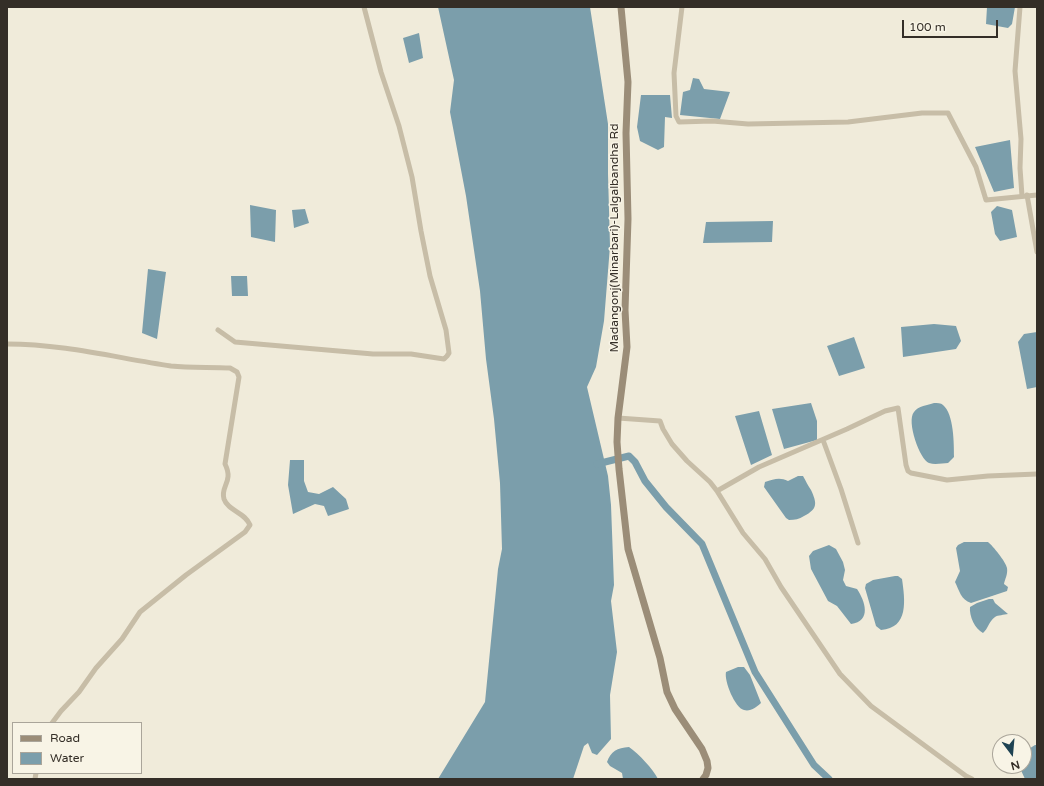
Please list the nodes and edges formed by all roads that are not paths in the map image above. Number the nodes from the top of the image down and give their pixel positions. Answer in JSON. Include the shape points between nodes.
{"nodes":[{"id":1,"x":364,"y":7,"type":"edge"},
{"id":2,"x":622,"y":7,"type":"edge"},
{"id":3,"x":682,"y":7,"type":"edge"},
{"id":4,"x":1020,"y":7,"type":"edge"},
{"id":5,"x":1037,"y":195,"type":"edge"},
{"id":6,"x":1025,"y":196,"type":"junction"},
{"id":7,"x":1037,"y":252,"type":"edge"},
{"id":8,"x":218,"y":330,"type":"dead end"},
{"id":9,"x":7,"y":344,"type":"edge"},
{"id":10,"x":618,"y":418,"type":"junction"},
{"id":11,"x":823,"y":440,"type":"junction"},
{"id":12,"x":1037,"y":474,"type":"edge"},
{"id":13,"x":717,"y":491,"type":"junction"},
{"id":14,"x":858,"y":543,"type":"dead end"},
{"id":15,"x":53,"y":722,"type":"edge"},
{"id":16,"x":703,"y":779,"type":"edge"},
{"id":17,"x":972,"y":779,"type":"edge"}],
"edges":[{"from":1,"to":8,"type":"street","via":[[412,177],[430,276],[446,330],[449,352],[444,359],[411,354],[373,354],[235,342]]},
{"from":2,"to":10,"type":"main road","name":"Madangonj(Minarbari)-Lalgalbandha Rd","via":[[628,82],[625,310],[627,347]]},
{"from":3,"to":6,"type":"street","via":[[674,73],[676,116],[679,122],[848,122],[922,113],[948,113],[976,167],[986,200]]},
{"from":4,"to":6,"type":"street","via":[[1015,71],[1021,139],[1020,168]]},
{"from":5,"to":6,"type":"street"},
{"from":6,"to":7,"type":"street"},
{"from":9,"to":15,"type":"street","via":[[64,348],[173,366],[230,368],[234,369],[239,377],[225,464],[229,476],[223,494],[227,505],[248,519],[250,525],[245,532],[140,612],[122,639]]},
{"from":10,"to":13,"type":"street","via":[[660,421],[672,444]]},
{"from":10,"to":16,"type":"main road","name":"Madangonj(Minarbari)-Lalgalbandha Rd","via":[[619,469],[628,549],[660,658],[667,692],[707,761],[708,768]]},
{"from":11,"to":12,"type":"street","via":[[885,411],[898,408],[906,465],[911,473],[947,480]]},
{"from":11,"to":13,"type":"street","via":[[759,467]]},
{"from":11,"to":14,"type":"street"},
{"from":13,"to":17,"type":"street","via":[[743,534],[765,559],[840,674],[871,706]]}]}
